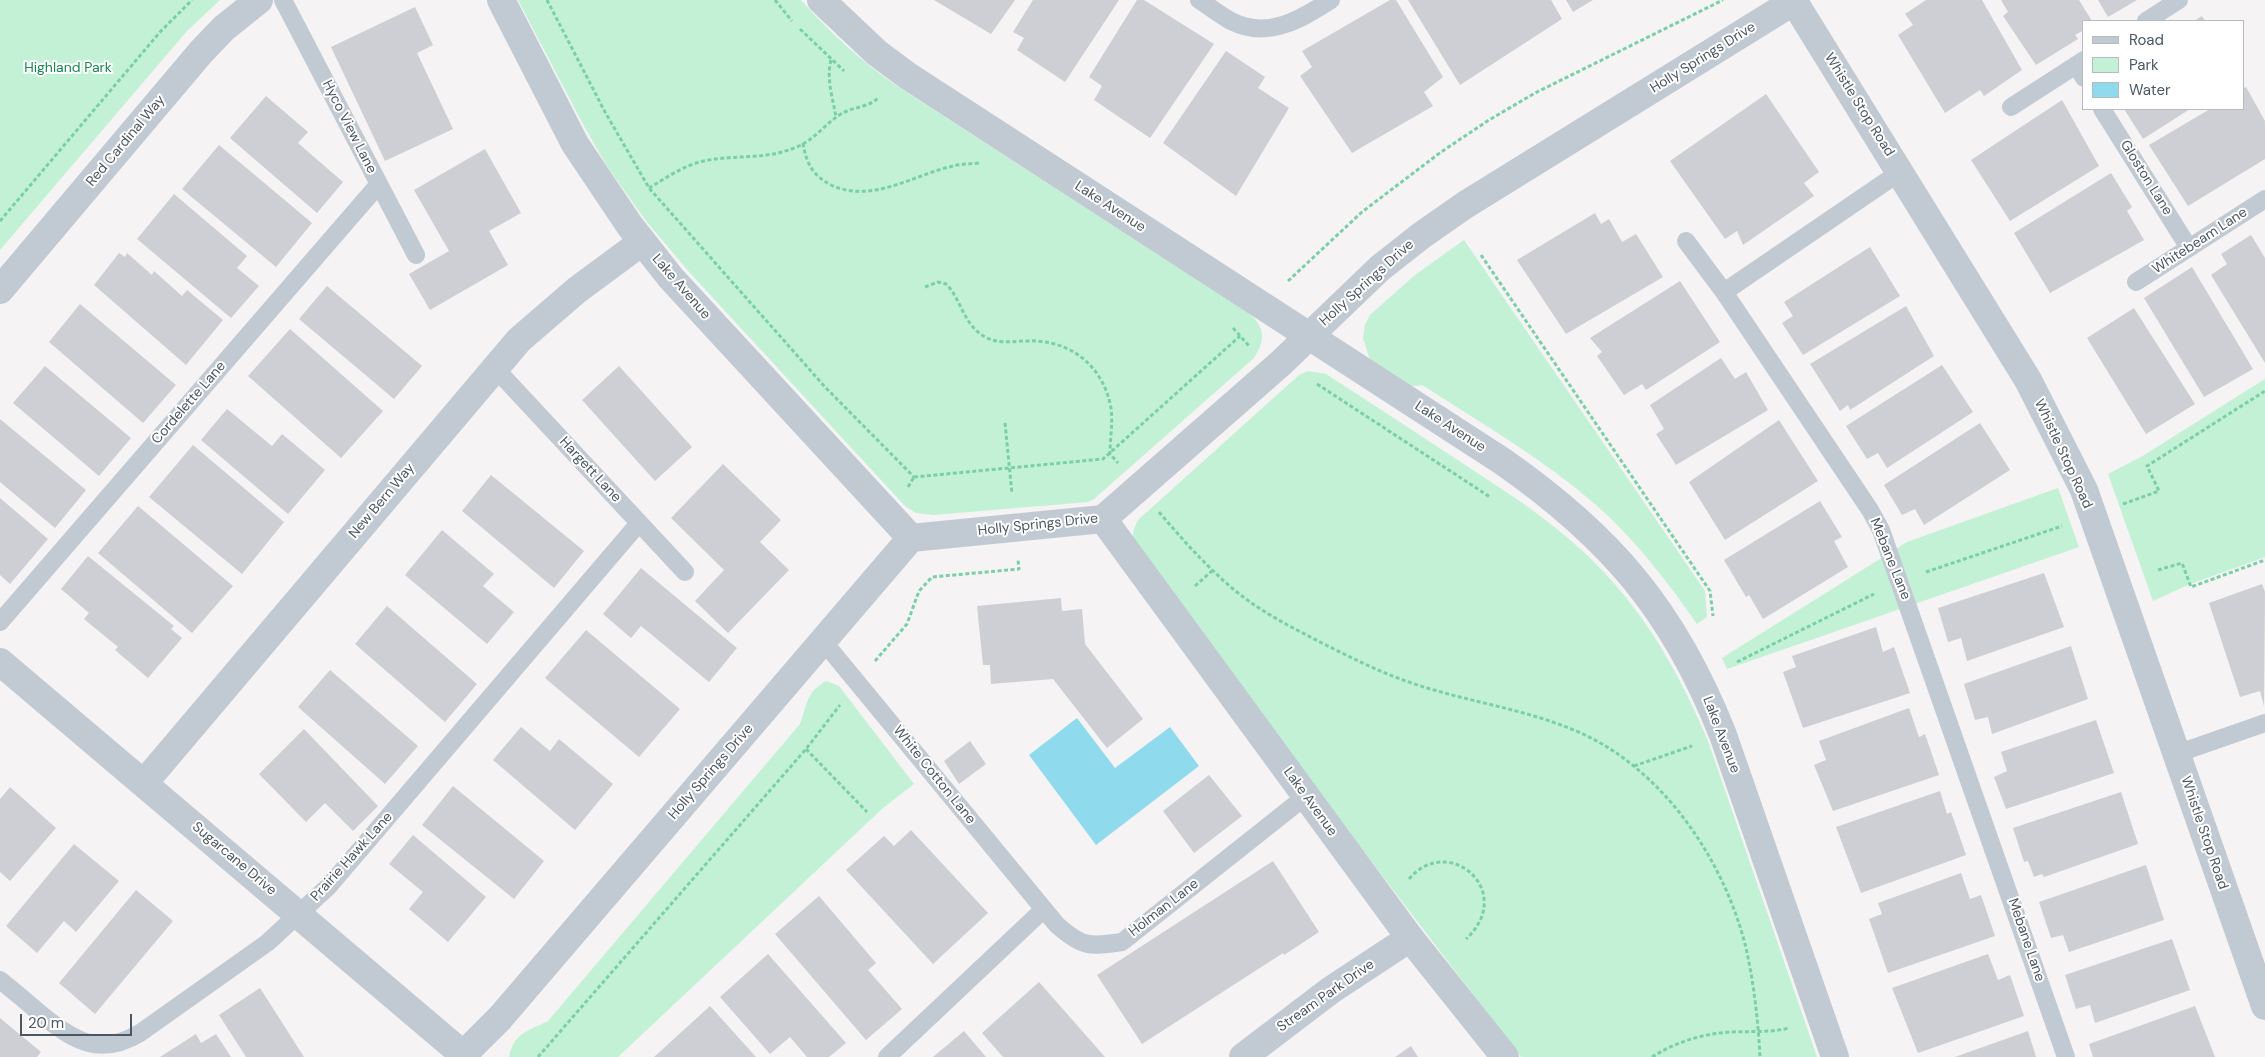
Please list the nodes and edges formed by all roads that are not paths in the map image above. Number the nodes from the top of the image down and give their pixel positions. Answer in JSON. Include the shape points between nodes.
{"nodes":[{"id":1,"x":259,"y":0,"type":"edge"},
{"id":2,"x":283,"y":0,"type":"edge"},
{"id":3,"x":500,"y":0,"type":"edge"},
{"id":4,"x":821,"y":0,"type":"edge"},
{"id":5,"x":1199,"y":0,"type":"edge"},
{"id":6,"x":1332,"y":0,"type":"edge"},
{"id":7,"x":1794,"y":0,"type":"edge"},
{"id":8,"x":2179,"y":0,"type":"edge"},
{"id":9,"x":2148,"y":20,"type":"edge"},
{"id":10,"x":2081,"y":68,"type":"edge"},
{"id":11,"x":2011,"y":107,"type":"dead end"},
{"id":12,"x":2103,"y":110,"type":"edge"},
{"id":13,"x":1900,"y":172,"type":"junction"},
{"id":14,"x":379,"y":184,"type":"junction"},
{"id":15,"x":2265,"y":199,"type":"edge"},
{"id":16,"x":1686,"y":241,"type":"dead end"},
{"id":17,"x":642,"y":242,"type":"junction"},
{"id":18,"x":2189,"y":248,"type":"junction"},
{"id":19,"x":416,"y":255,"type":"dead end"},
{"id":20,"x":2136,"y":282,"type":"dead end"},
{"id":21,"x":0,"y":290,"type":"edge"},
{"id":22,"x":1724,"y":292,"type":"junction"},
{"id":23,"x":1310,"y":336,"type":"junction"},
{"id":24,"x":494,"y":367,"type":"junction"},
{"id":25,"x":1103,"y":519,"type":"junction"},
{"id":26,"x":639,"y":523,"type":"junction"},
{"id":27,"x":911,"y":538,"type":"junction"},
{"id":28,"x":685,"y":572,"type":"dead end"},
{"id":29,"x":0,"y":622,"type":"edge"},
{"id":30,"x":823,"y":641,"type":"junction"},
{"id":31,"x":0,"y":662,"type":"edge"},
{"id":32,"x":2265,"y":723,"type":"edge"},
{"id":33,"x":2176,"y":754,"type":"junction"},
{"id":34,"x":144,"y":784,"type":"junction"},
{"id":35,"x":1306,"y":796,"type":"junction"},
{"id":36,"x":1044,"y":909,"type":"junction"},
{"id":37,"x":299,"y":914,"type":"junction"},
{"id":38,"x":1410,"y":938,"type":"junction"},
{"id":39,"x":2254,"y":942,"type":"edge"},
{"id":40,"x":0,"y":980,"type":"edge"},
{"id":41,"x":2265,"y":1006,"type":"edge"},
{"id":42,"x":463,"y":1056,"type":"edge"},
{"id":43,"x":887,"y":1057,"type":"edge"},
{"id":44,"x":1243,"y":1057,"type":"edge"},
{"id":45,"x":1505,"y":1057,"type":"edge"},
{"id":46,"x":1835,"y":1057,"type":"edge"},
{"id":47,"x":2066,"y":1057,"type":"edge"}],
"edges":[{"from":1,"to":21,"type":"street","name":"Red Cardinal Way","via":[[224,28],[201,52]]},
{"from":2,"to":14,"type":"lane","name":"Hyco View Lane"},
{"from":3,"to":17,"type":"street","name":"Lake Avenue","via":[[575,144]]},
{"from":4,"to":23,"type":"street","name":"Lake Avenue","via":[[877,53],[908,76]]},
{"from":5,"to":6,"type":"lane","via":[[1232,22],[1266,29],[1300,20]]},
{"from":7,"to":13,"type":"street","name":"Whistle Stop Road"},
{"from":7,"to":23,"type":"street","name":"Holly Springs Drive","via":[[1465,205],[1380,268]]},
{"from":8,"to":9,"type":"lane"},
{"from":10,"to":11,"type":"lane"},
{"from":12,"to":18,"type":"lane","name":"Gloston Lane"},
{"from":13,"to":22,"type":"lane"},
{"from":13,"to":33,"type":"street","name":"Whistle Stop Road","via":[[2028,380],[2084,490]]},
{"from":14,"to":19,"type":"lane","name":"Hyco View Lane"},
{"from":14,"to":29,"type":"lane","name":"Cordelette Lane"},
{"from":15,"to":18,"type":"lane","name":"Whitebeam Lane"},
{"from":16,"to":22,"type":"lane","name":"Mebane Lane"},
{"from":17,"to":24,"type":"street","name":"New Bern Way","via":[[547,314]]},
{"from":17,"to":27,"type":"street","name":"Lake Avenue","via":[[703,313]]},
{"from":18,"to":20,"type":"lane","name":"Whitebeam Lane"},
{"from":22,"to":47,"type":"lane","name":"Mebane Lane","via":[[1881,530]]},
{"from":23,"to":25,"type":"street","name":"Holly Springs Drive"},
{"from":23,"to":46,"type":"street","name":"Lake Avenue","via":[[1502,461],[1571,512],[1635,578],[1663,616],[1702,685],[1723,735]]},
{"from":24,"to":26,"type":"lane","name":"Hargett Lane"},
{"from":24,"to":34,"type":"street","name":"New Bern Way"},
{"from":25,"to":27,"type":"street","name":"Holly Springs Drive"},
{"from":25,"to":35,"type":"street","name":"Lake Avenue"},
{"from":26,"to":28,"type":"lane","name":"Hargett Lane"},
{"from":26,"to":37,"type":"lane","name":"Prairie Hawk Lane","via":[[329,886]]},
{"from":27,"to":30,"type":"street","name":"Holly Springs Drive"},
{"from":30,"to":36,"type":"lane","name":"White Cotton Lane"},
{"from":30,"to":42,"type":"street","name":"Holly Springs Drive","via":[[500,1018]]},
{"from":31,"to":34,"type":"street","name":"Sugarcane Drive"},
{"from":32,"to":33,"type":"lane"},
{"from":33,"to":39,"type":"street","name":"Whistle Stop Road"},
{"from":34,"to":37,"type":"street","name":"Sugarcane Drive"},
{"from":35,"to":36,"type":"lane","name":"Holman Lane","via":[[1122,942],[1094,946],[1073,939]]},
{"from":35,"to":38,"type":"street","name":"Lake Avenue"},
{"from":36,"to":43,"type":"lane"},
{"from":37,"to":40,"type":"lane","name":"Prairie Hawk Lane","via":[[267,943],[140,1033],[116,1044],[90,1045],[66,1035]]},
{"from":37,"to":42,"type":"street","name":"Sugarcane Drive"},
{"from":38,"to":44,"type":"street","name":"Stream Park Drive","via":[[1331,990]]},
{"from":38,"to":45,"type":"street","name":"Lake Avenue"},
{"from":39,"to":41,"type":"street","name":"Whistle Stop Road"}]}
